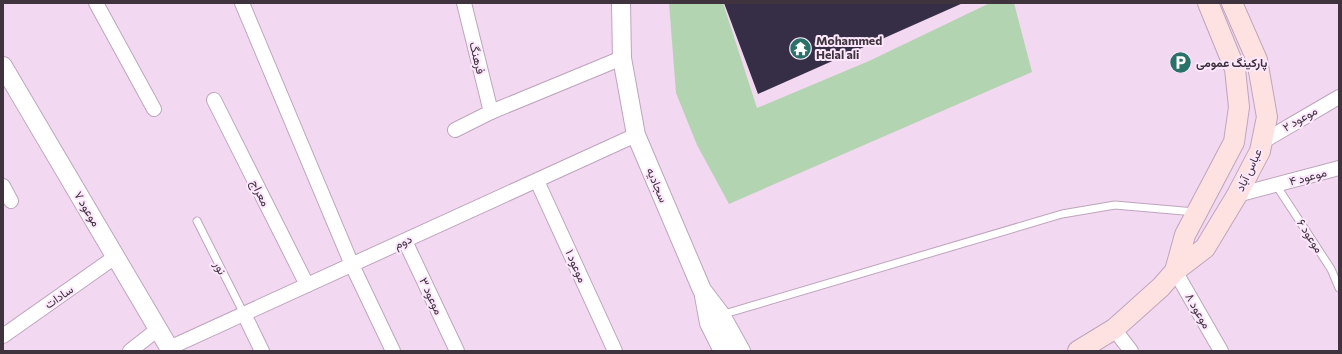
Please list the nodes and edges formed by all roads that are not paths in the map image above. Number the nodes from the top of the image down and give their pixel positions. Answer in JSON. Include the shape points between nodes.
{"nodes":[{"id":1,"x":96,"y":3,"type":"edge"},
{"id":2,"x":242,"y":3,"type":"edge"},
{"id":3,"x":464,"y":3,"type":"edge"},
{"id":4,"x":621,"y":3,"type":"edge"},
{"id":5,"x":1208,"y":3,"type":"edge"},
{"id":6,"x":1232,"y":3,"type":"edge"},
{"id":7,"x":622,"y":58,"type":"junction"},
{"id":8,"x":3,"y":66,"type":"edge"},
{"id":9,"x":1339,"y":97,"type":"edge"},
{"id":10,"x":214,"y":100,"type":"dead end"},
{"id":11,"x":154,"y":109,"type":"dead end"},
{"id":12,"x":491,"y":112,"type":"junction"},
{"id":13,"x":455,"y":130,"type":"dead end"},
{"id":14,"x":636,"y":135,"type":"junction"},
{"id":15,"x":1262,"y":142,"type":"junction"},
{"id":16,"x":1339,"y":168,"type":"edge"},
{"id":17,"x":537,"y":180,"type":"junction"},
{"id":18,"x":1276,"y":185,"type":"junction"},
{"id":19,"x":3,"y":186,"type":"edge"},
{"id":20,"x":1237,"y":195,"type":"junction"},
{"id":21,"x":11,"y":200,"type":"dead end"},
{"id":22,"x":1197,"y":212,"type":"junction"},
{"id":23,"x":197,"y":221,"type":"dead end"},
{"id":24,"x":405,"y":241,"type":"junction"},
{"id":25,"x":115,"y":257,"type":"junction"},
{"id":26,"x":352,"y":265,"type":"junction"},
{"id":27,"x":1175,"y":271,"type":"junction"},
{"id":28,"x":307,"y":286,"type":"junction"},
{"id":29,"x":1339,"y":288,"type":"edge"},
{"id":30,"x":702,"y":290,"type":"junction"},
{"id":31,"x":244,"y":314,"type":"junction"},
{"id":32,"x":721,"y":315,"type":"junction"},
{"id":33,"x":158,"y":328,"type":"junction"},
{"id":34,"x":1114,"y":329,"type":"junction"},
{"id":35,"x":3,"y":336,"type":"edge"},
{"id":36,"x":170,"y":350,"type":"edge"},
{"id":37,"x":130,"y":351,"type":"edge"},
{"id":38,"x":262,"y":351,"type":"edge"},
{"id":39,"x":393,"y":351,"type":"edge"},
{"id":40,"x":457,"y":351,"type":"edge"},
{"id":41,"x":616,"y":351,"type":"edge"},
{"id":42,"x":723,"y":351,"type":"edge"},
{"id":43,"x":741,"y":351,"type":"edge"},
{"id":44,"x":1078,"y":351,"type":"edge"},
{"id":45,"x":1131,"y":351,"type":"edge"},
{"id":46,"x":1221,"y":351,"type":"edge"}],
"edges":[{"from":1,"to":11,"type":"street"},
{"from":2,"to":26,"type":"street"},
{"from":3,"to":12,"type":"street","name":"فرهنگ"},
{"from":4,"to":7,"type":"street","name":"سجادیه"},
{"from":5,"to":22,"type":"main road","name":"عباس آباد","via":[[1235,70],[1239,107],[1234,142]]},
{"from":6,"to":15,"type":"main road","name":"عباس آباد","via":[[1257,60],[1267,117]]},
{"from":7,"to":12,"type":"street"},
{"from":7,"to":14,"type":"street","name":"سجادیه"},
{"from":8,"to":25,"type":"street","name":"موعود ۷"},
{"from":9,"to":15,"type":"street","name":"موعود ۲"},
{"from":10,"to":28,"type":"street","name":"معراج"},
{"from":12,"to":13,"type":"street"},
{"from":14,"to":17,"type":"street","name":"دوم"},
{"from":14,"to":30,"type":"street","name":"سجادیه"},
{"from":15,"to":20,"type":"main road","name":"عباس آباد","via":[[1260,151]]},
{"from":16,"to":18,"type":"street","name":"موعود ۴"},
{"from":17,"to":24,"type":"street","name":"دوم"},
{"from":17,"to":41,"type":"street","name":"موعود ۱"},
{"from":18,"to":20,"type":"street","name":"موعود ۴"},
{"from":18,"to":29,"type":"lane","name":"موعود ۶","via":[[1331,269]]},
{"from":19,"to":21,"type":"street"},
{"from":20,"to":27,"type":"main road","name":"عباس آباد","via":[[1205,248]]},
{"from":22,"to":27,"type":"main road","name":"عباس آباد","via":[[1185,235]]},
{"from":22,"to":32,"type":"lane","via":[[1114,205],[1062,214]]},
{"from":23,"to":31,"type":"lane","name":"نور"},
{"from":24,"to":26,"type":"street","name":"دوم"},
{"from":24,"to":40,"type":"street","name":"موعود ۳"},
{"from":25,"to":33,"type":"street","name":"موعود ۷"},
{"from":25,"to":35,"type":"street","name":"سادات"},
{"from":26,"to":28,"type":"street","name":"دوم"},
{"from":26,"to":39,"type":"street"},
{"from":27,"to":34,"type":"main road","name":"عباس آباد","via":[[1136,311]]},
{"from":27,"to":46,"type":"street","name":"موعود ۸"},
{"from":28,"to":31,"type":"street","name":"دوم"},
{"from":30,"to":32,"type":"street","name":"سجادیه"},
{"from":30,"to":42,"type":"street","via":[[710,323]]},
{"from":31,"to":36,"type":"street","name":"دوم"},
{"from":31,"to":38,"type":"street"},
{"from":32,"to":43,"type":"street","name":"سجادیه"},
{"from":33,"to":36,"type":"street","name":"موعود ۷"},
{"from":33,"to":37,"type":"street"},
{"from":34,"to":44,"type":"main road","name":"عباس آباد"},
{"from":34,"to":45,"type":"street"}]}
